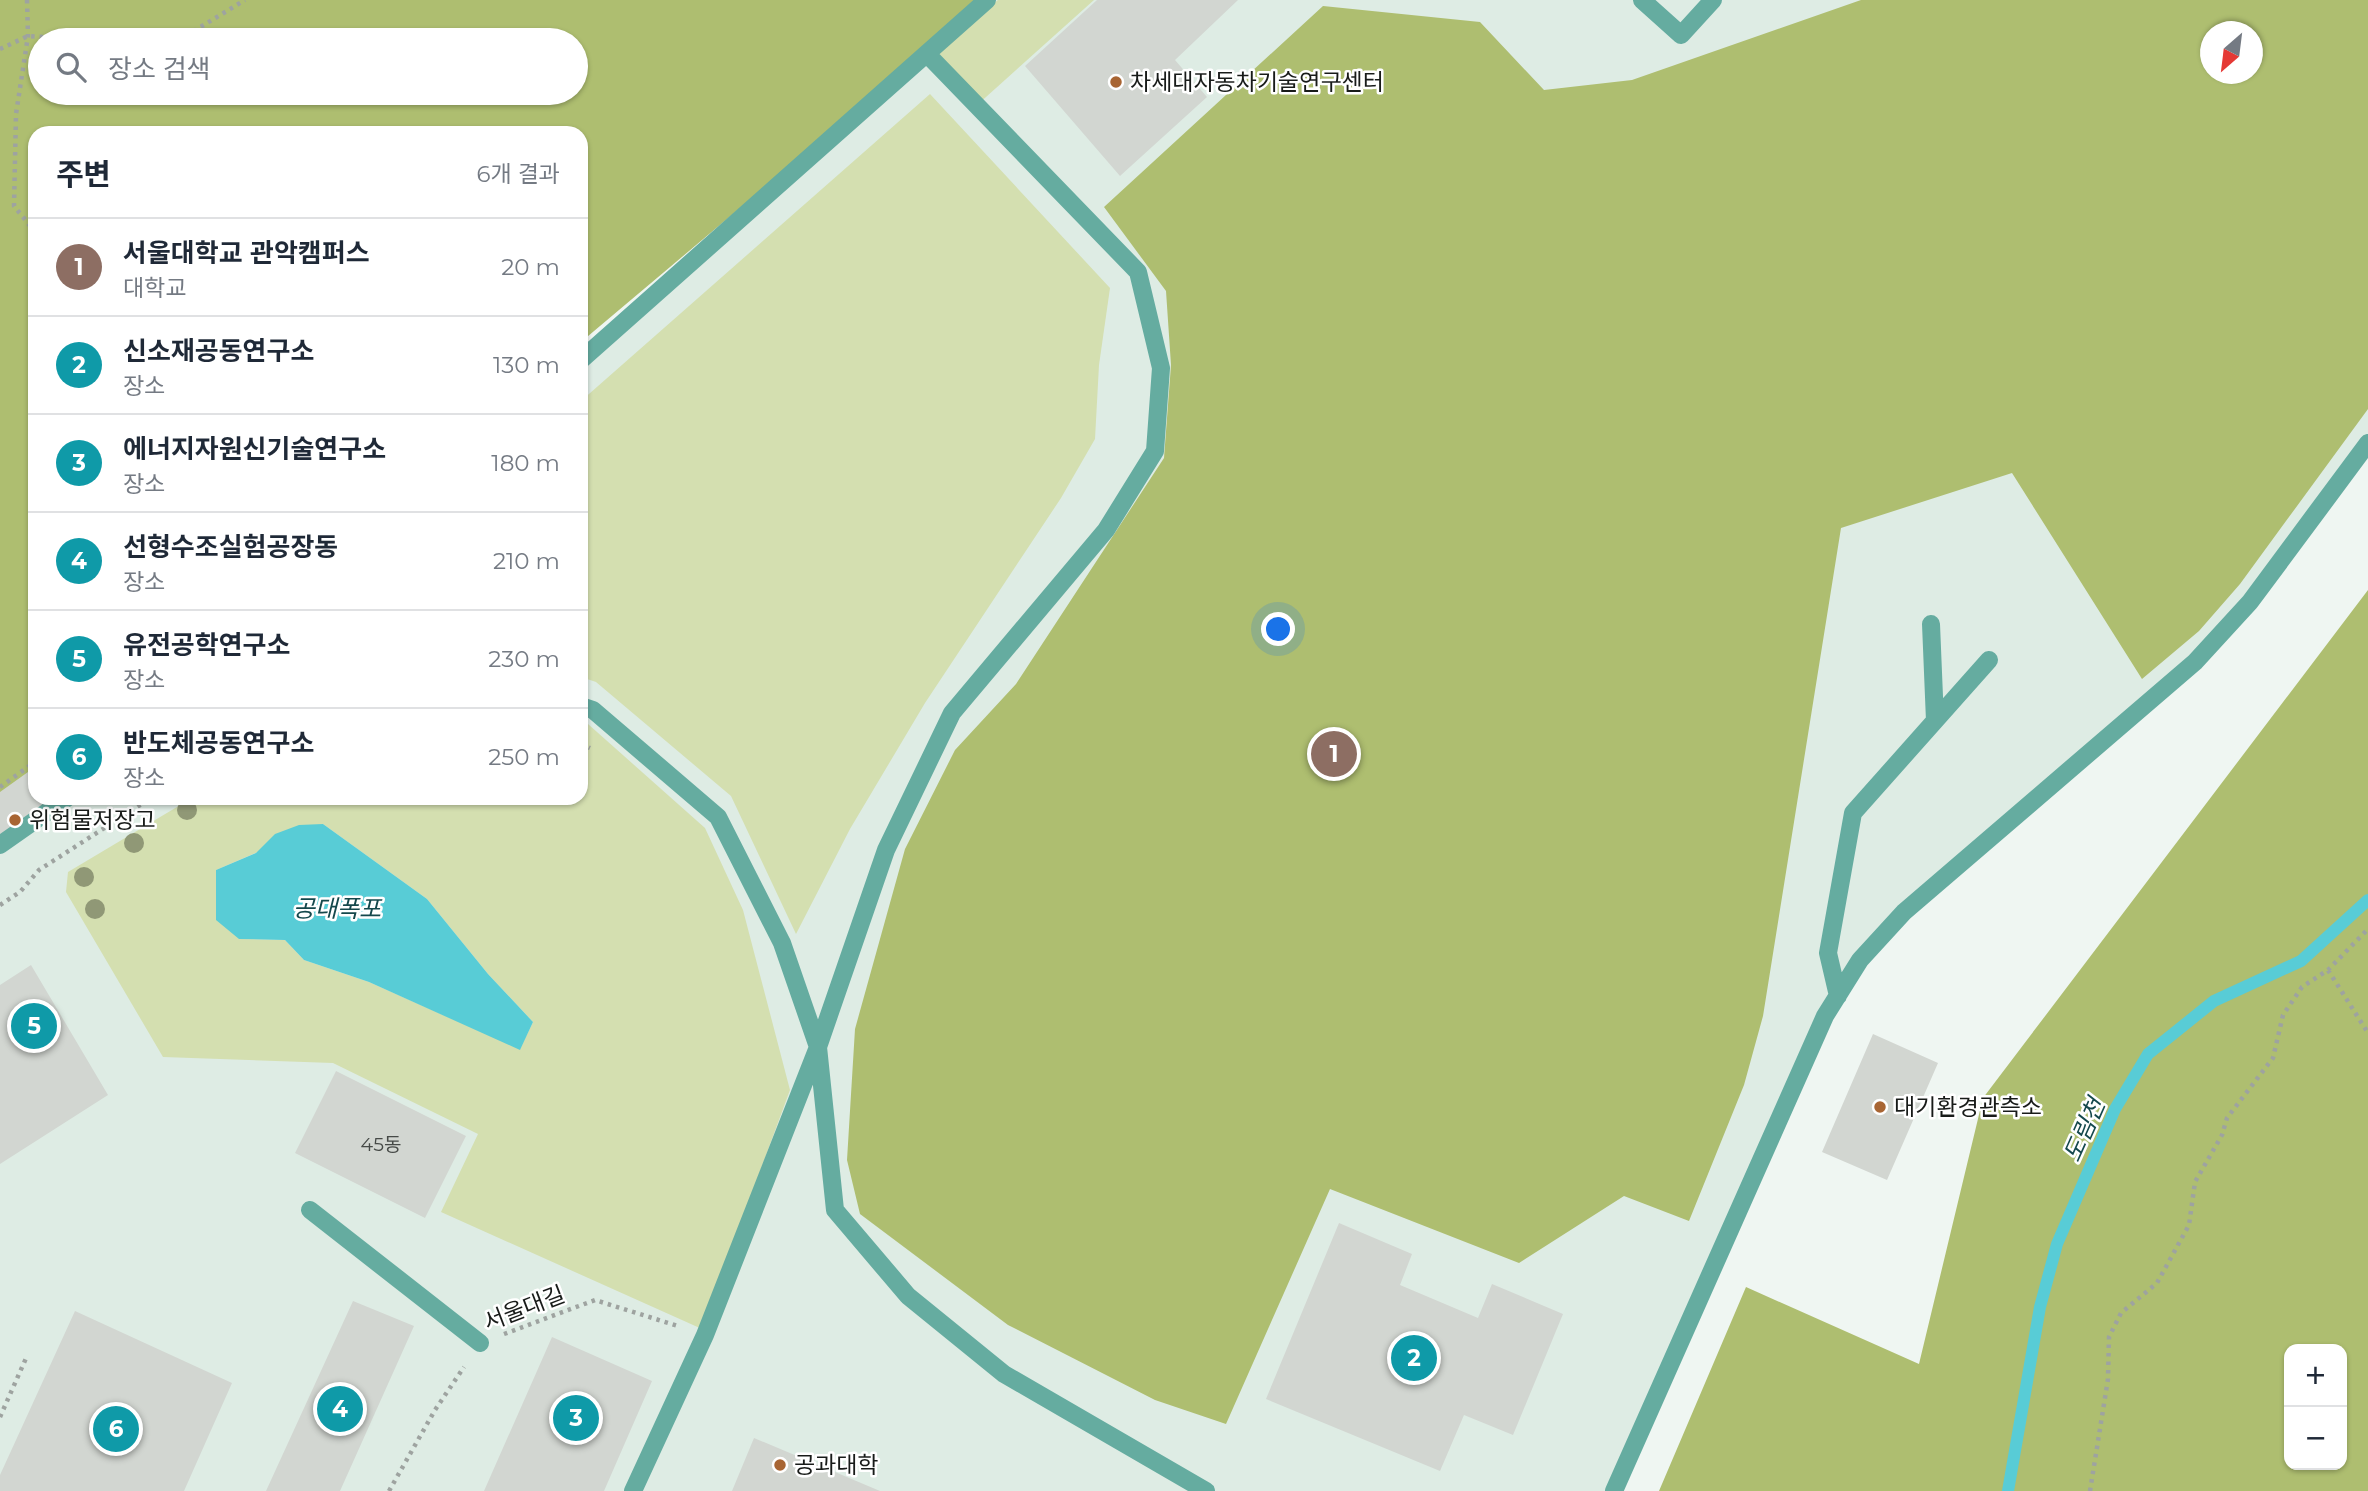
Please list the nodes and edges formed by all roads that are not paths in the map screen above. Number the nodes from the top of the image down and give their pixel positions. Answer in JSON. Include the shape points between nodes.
{"nodes":[{"id":1,"x":987,"y":0,"type":"edge"},
{"id":2,"x":1642,"y":0,"type":"edge"},
{"id":3,"x":1713,"y":0,"type":"edge"},
{"id":4,"x":927,"y":54,"type":"junction"},
{"id":5,"x":588,"y":354,"type":"edge"},
{"id":6,"x":2368,"y":443,"type":"edge"},
{"id":7,"x":1931,"y":624,"type":"dead end"},
{"id":8,"x":1989,"y":660,"type":"dead end"},
{"id":9,"x":588,"y":708,"type":"edge"},
{"id":10,"x":1935,"y":721,"type":"junction"},
{"id":11,"x":57,"y":805,"type":"edge"},
{"id":12,"x":0,"y":845,"type":"edge"},
{"id":13,"x":1838,"y":996,"type":"junction"},
{"id":14,"x":818,"y":1046,"type":"junction"},
{"id":15,"x":310,"y":1210,"type":"dead end"},
{"id":16,"x":480,"y":1343,"type":"road end"},
{"id":17,"x":633,"y":1491,"type":"edge"},
{"id":18,"x":1206,"y":1491,"type":"edge"},
{"id":19,"x":1614,"y":1491,"type":"edge"}],
"edges":[{"from":1,"to":4,"type":"lane"},
{"from":2,"to":3,"type":"lane","via":[[1681,35]]},
{"from":4,"to":5,"type":"lane"},
{"from":4,"to":14,"type":"lane","via":[[1138,272],[1161,368],[1155,451],[1106,530],[952,713],[886,850]]},
{"from":6,"to":13,"type":"lane","via":[[2250,602],[2195,662],[1904,912],[1860,960]]},
{"from":7,"to":10,"type":"lane"},
{"from":8,"to":10,"type":"lane"},
{"from":9,"to":14,"type":"lane","via":[[718,817],[782,943]]},
{"from":10,"to":13,"type":"lane","via":[[1853,813],[1828,953]]},
{"from":11,"to":12,"type":"lane"},
{"from":13,"to":19,"type":"lane","via":[[1825,1016]]},
{"from":14,"to":17,"type":"lane","via":[[705,1335]]},
{"from":14,"to":18,"type":"lane","via":[[835,1210],[908,1296],[1004,1374]]},
{"from":15,"to":16,"type":"lane"}]}
